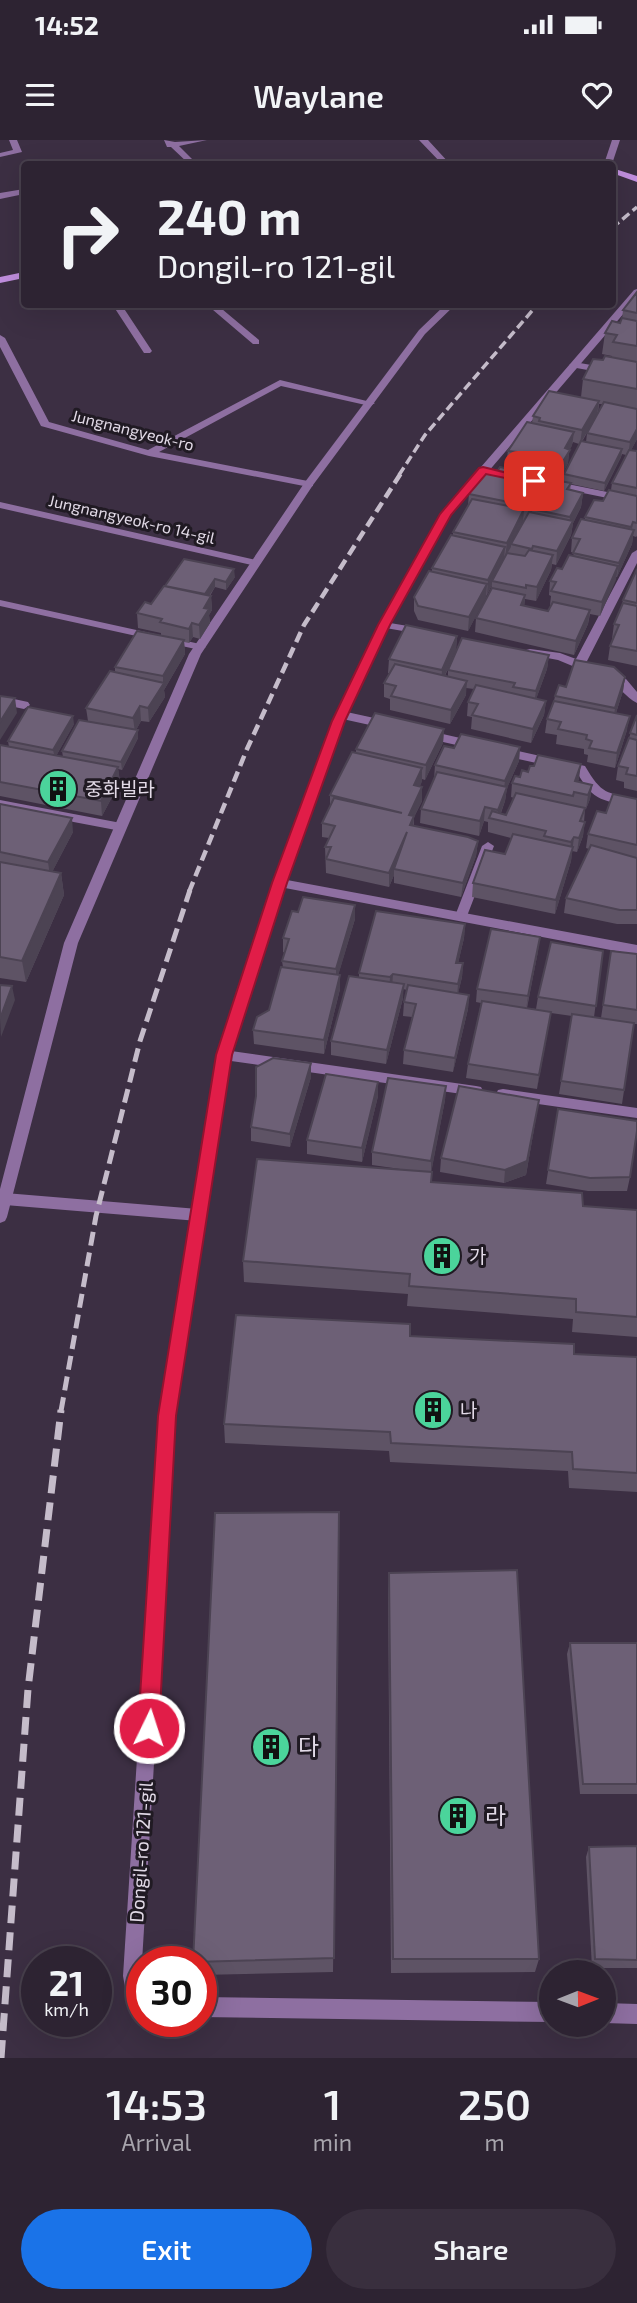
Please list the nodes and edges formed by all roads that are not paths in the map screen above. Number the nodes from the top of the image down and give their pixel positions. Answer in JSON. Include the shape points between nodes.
{"nodes":[{"id":1,"x":13,"y":140,"type":"edge"},
{"id":2,"x":203,"y":140,"type":"edge"},
{"id":3,"x":423,"y":140,"type":"edge"},
{"id":4,"x":616,"y":140,"type":"edge"},
{"id":5,"x":169,"y":142,"type":"edge"},
{"id":6,"x":0,"y":155,"type":"edge"},
{"id":7,"x":190,"y":161,"type":"edge"},
{"id":8,"x":443,"y":161,"type":"edge"},
{"id":9,"x":609,"y":161,"type":"edge"},
{"id":10,"x":616,"y":171,"type":"edge"},
{"id":11,"x":637,"y":179,"type":"edge"},
{"id":12,"x":21,"y":192,"type":"edge"},
{"id":13,"x":0,"y":196,"type":"edge"},
{"id":14,"x":21,"y":276,"type":"edge"},
{"id":15,"x":0,"y":280,"type":"edge"},
{"id":16,"x":637,"y":293,"type":"edge"},
{"id":17,"x":119,"y":308,"type":"edge"},
{"id":18,"x":215,"y":308,"type":"edge"},
{"id":19,"x":448,"y":308,"type":"edge"},
{"id":20,"x":0,"y":338,"type":"edge"},
{"id":21,"x":256,"y":342,"type":"dead end"},
{"id":22,"x":146,"y":351,"type":"dead end"},
{"id":23,"x":574,"y":365,"type":"junction"},
{"id":24,"x":637,"y":376,"type":"edge"},
{"id":25,"x":370,"y":403,"type":"junction"},
{"id":26,"x":149,"y":453,"type":"junction"},
{"id":27,"x":483,"y":470,"type":"junction"},
{"id":28,"x":309,"y":484,"type":"junction"},
{"id":29,"x":637,"y":500,"type":"edge"},
{"id":30,"x":0,"y":505,"type":"edge"},
{"id":31,"x":637,"y":553,"type":"edge"},
{"id":32,"x":256,"y":563,"type":"junction"},
{"id":33,"x":0,"y":603,"type":"edge"},
{"id":34,"x":384,"y":625,"type":"junction"},
{"id":35,"x":438,"y":635,"type":"edge"},
{"id":36,"x":200,"y":647,"type":"junction"},
{"id":37,"x":519,"y":650,"type":"edge"},
{"id":38,"x":579,"y":665,"type":"junction"},
{"id":39,"x":637,"y":699,"type":"edge"},
{"id":40,"x":0,"y":700,"type":"edge"},
{"id":41,"x":24,"y":705,"type":"dead end"},
{"id":42,"x":342,"y":715,"type":"junction"},
{"id":43,"x":396,"y":727,"type":"edge"},
{"id":44,"x":410,"y":730,"type":"edge"},
{"id":45,"x":0,"y":804,"type":"edge"},
{"id":46,"x":637,"y":804,"type":"edge"},
{"id":47,"x":121,"y":827,"type":"junction"},
{"id":48,"x":488,"y":846,"type":"dead end"},
{"id":49,"x":280,"y":883,"type":"junction"},
{"id":50,"x":461,"y":916,"type":"junction"},
{"id":51,"x":637,"y":950,"type":"edge"},
{"id":52,"x":224,"y":1055,"type":"junction"},
{"id":53,"x":637,"y":1113,"type":"edge"},
{"id":54,"x":5,"y":1199,"type":"junction"},
{"id":55,"x":198,"y":1215,"type":"junction"},
{"id":56,"x":0,"y":1217,"type":"edge"},
{"id":57,"x":136,"y":1946,"type":"edge"},
{"id":58,"x":217,"y":2007,"type":"edge"},
{"id":59,"x":539,"y":2012,"type":"edge"},
{"id":60,"x":616,"y":2013,"type":"edge"},
{"id":61,"x":637,"y":2014,"type":"edge"}],
"edges":[{"from":1,"to":6,"type":"street","via":[[18,152]]},
{"from":2,"to":5,"type":"street"},
{"from":3,"to":8,"type":"street"},
{"from":4,"to":9,"type":"street"},
{"from":5,"to":7,"type":"street"},
{"from":10,"to":11,"type":"street"},
{"from":12,"to":13,"type":"street"},
{"from":14,"to":15,"type":"street"},
{"from":16,"to":23,"type":"street","name":"Dongil-ro 121-gil","via":[[612,328]]},
{"from":17,"to":22,"type":"street"},
{"from":18,"to":21,"type":"street"},
{"from":19,"to":25,"type":"street","via":[[422,332]]},
{"from":20,"to":26,"type":"street","name":"Jungnangyeok-ro","via":[[45,424]]},
{"from":23,"to":24,"type":"street"},
{"from":23,"to":27,"type":"street","name":"Dongil-ro 121-gil","via":[[549,404]]},
{"from":25,"to":26,"type":"street","via":[[281,383]]},
{"from":25,"to":28,"type":"street"},
{"from":26,"to":28,"type":"street","name":"Jungnangyeok-ro"},
{"from":27,"to":29,"type":"street"},
{"from":27,"to":34,"type":"street","name":"Dongil-ro 121-gil","via":[[446,514]]},
{"from":28,"to":32,"type":"street"},
{"from":30,"to":32,"type":"street","name":"Jungnangyeok-ro 14-gil"},
{"from":31,"to":38,"type":"street"},
{"from":32,"to":36,"type":"street"},
{"from":33,"to":36,"type":"street"},
{"from":34,"to":35,"type":"street"},
{"from":34,"to":42,"type":"street","name":"Dongil-ro 121-gil"},
{"from":36,"to":47,"type":"street"},
{"from":37,"to":38,"type":"street"},
{"from":38,"to":39,"type":"street","via":[[617,678]]},
{"from":40,"to":41,"type":"street"},
{"from":42,"to":43,"type":"street"},
{"from":42,"to":49,"type":"street","name":"Dongil-ro 121-gil"},
{"from":44,"to":46,"type":"street","via":[[573,767],[585,773],[597,792]]},
{"from":45,"to":47,"type":"street"},
{"from":47,"to":54,"type":"street","via":[[71,943]]},
{"from":48,"to":50,"type":"street"},
{"from":49,"to":50,"type":"street"},
{"from":49,"to":52,"type":"street","name":"Dongil-ro 121-gil"},
{"from":50,"to":51,"type":"street"},
{"from":52,"to":53,"type":"street"},
{"from":52,"to":55,"type":"street","name":"Dongil-ro 121-gil"},
{"from":54,"to":55,"type":"street"},
{"from":54,"to":56,"type":"street"},
{"from":55,"to":57,"type":"street","name":"Dongil-ro 121-gil","via":[[167,1416]]},
{"from":58,"to":59,"type":"street"},
{"from":60,"to":61,"type":"street"}]}
